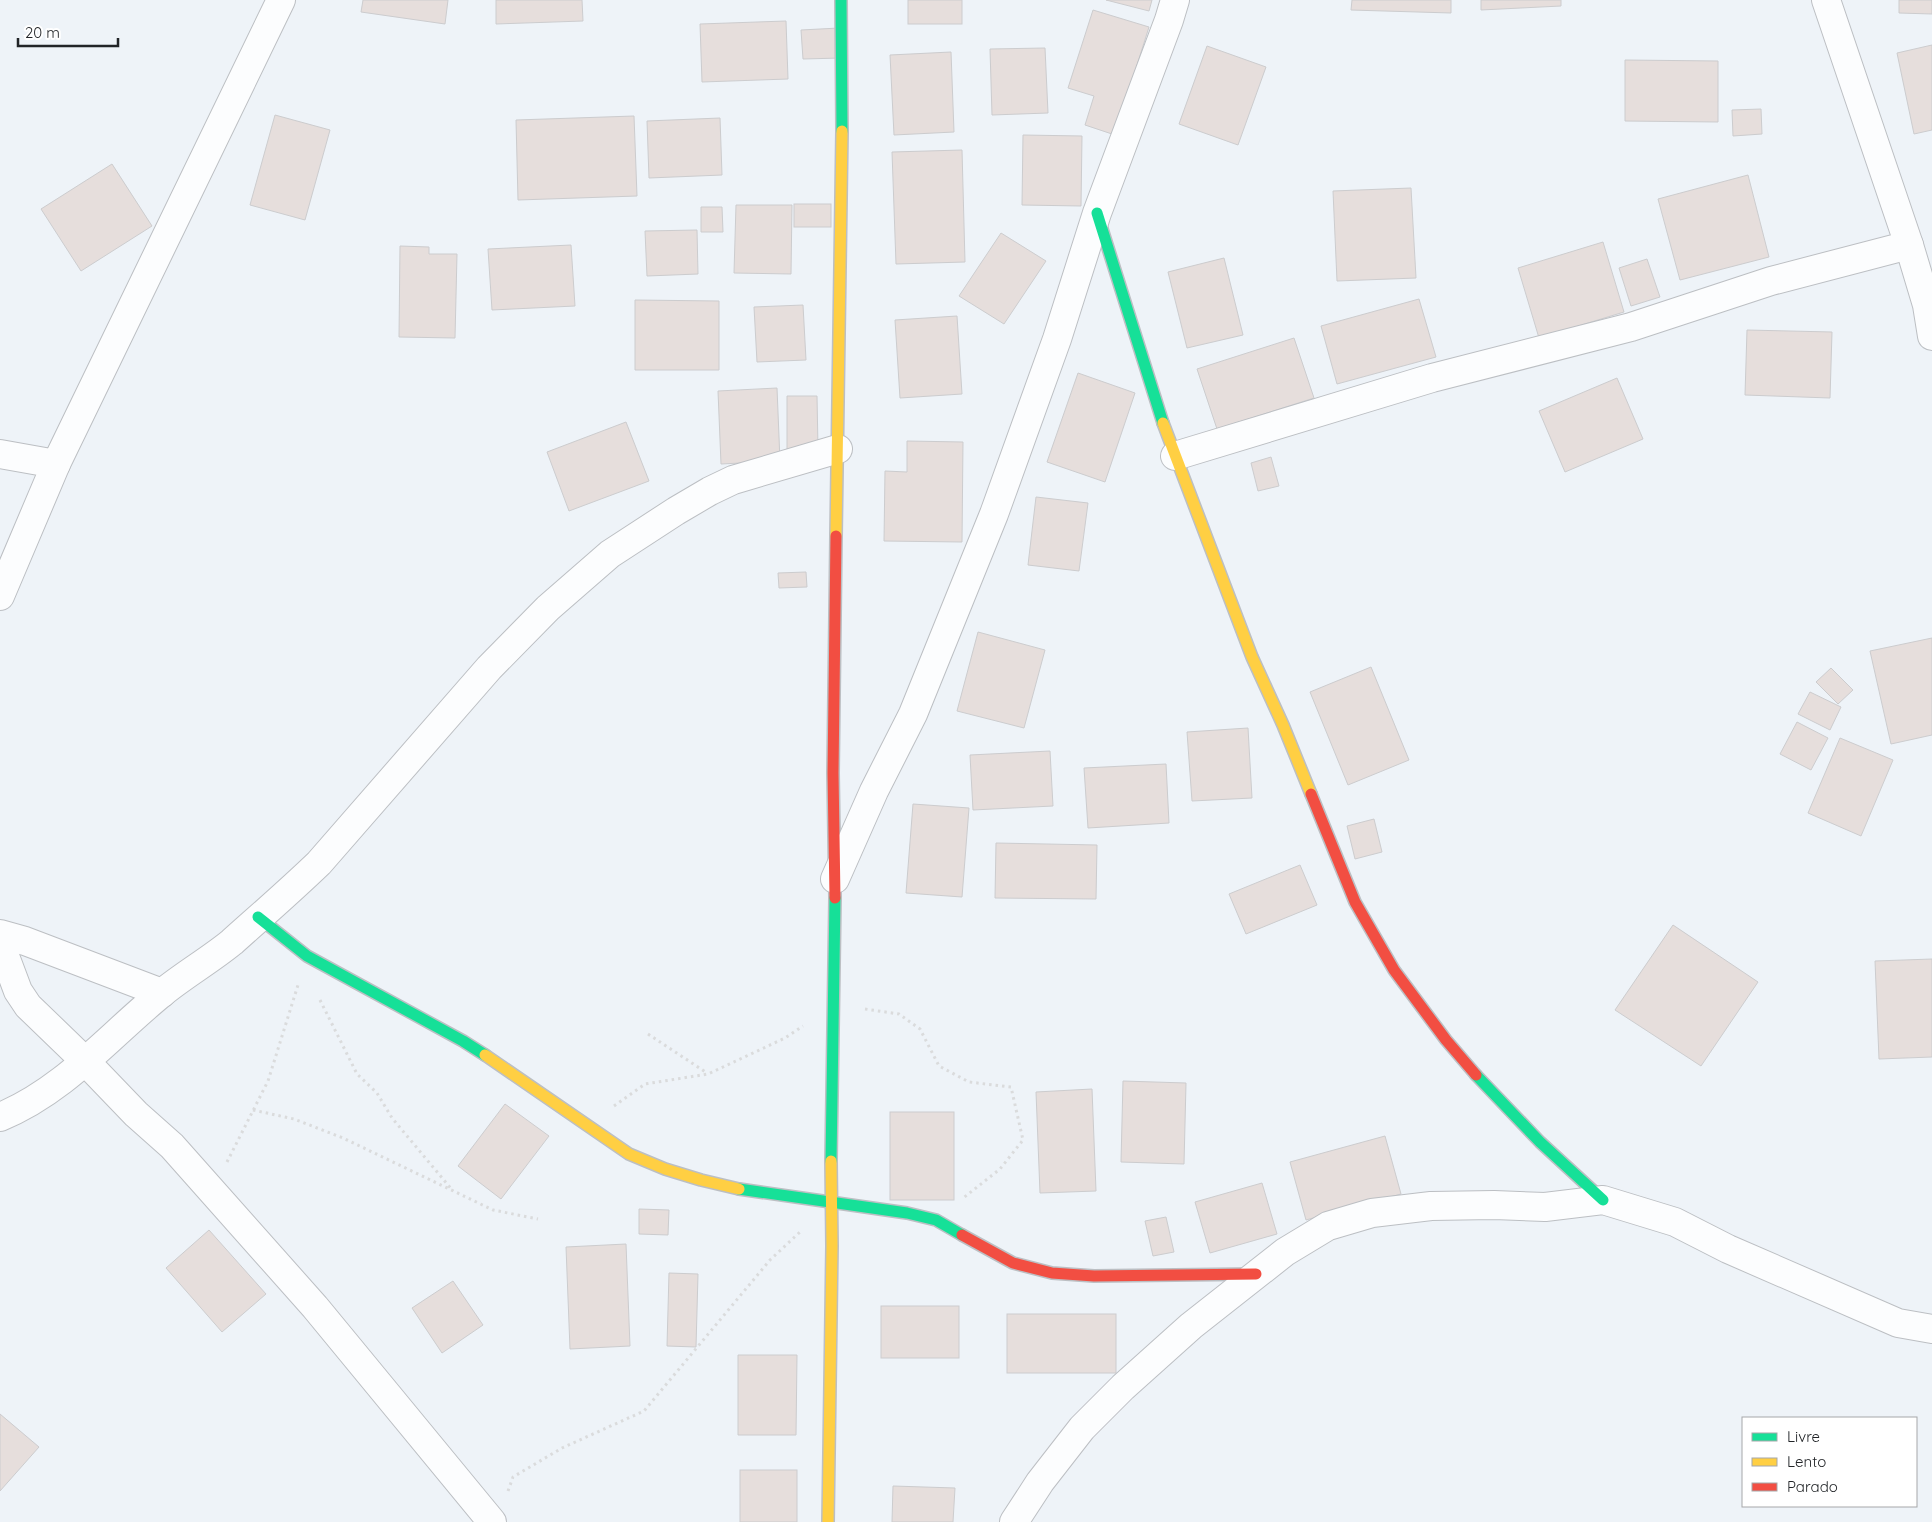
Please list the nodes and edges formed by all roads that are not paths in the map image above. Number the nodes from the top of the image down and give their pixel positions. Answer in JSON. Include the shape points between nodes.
{"nodes":[{"id":1,"x":280,"y":0,"type":"edge"},
{"id":2,"x":841,"y":0,"type":"edge"},
{"id":3,"x":1175,"y":0,"type":"edge"},
{"id":4,"x":1827,"y":0,"type":"edge"},
{"id":5,"x":1097,"y":213,"type":"junction"},
{"id":6,"x":1909,"y":245,"type":"junction"},
{"id":7,"x":1929,"y":307,"type":"edge"},
{"id":8,"x":1932,"y":336,"type":"edge"},
{"id":9,"x":838,"y":449,"type":"junction"},
{"id":10,"x":0,"y":454,"type":"edge"},
{"id":11,"x":1175,"y":456,"type":"junction"},
{"id":12,"x":56,"y":464,"type":"junction"},
{"id":13,"x":0,"y":596,"type":"edge"},
{"id":14,"x":835,"y":879,"type":"junction"},
{"id":15,"x":258,"y":917,"type":"junction"},
{"id":16,"x":0,"y":934,"type":"edge"},
{"id":17,"x":0,"y":943,"type":"edge"},
{"id":18,"x":162,"y":993,"type":"junction"},
{"id":19,"x":86,"y":1062,"type":"junction"},
{"id":20,"x":0,"y":1117,"type":"edge"},
{"id":21,"x":1603,"y":1200,"type":"junction"},
{"id":22,"x":832,"y":1203,"type":"junction"},
{"id":23,"x":1256,"y":1274,"type":"junction"},
{"id":24,"x":1932,"y":1329,"type":"edge"},
{"id":25,"x":492,"y":1522,"type":"edge"},
{"id":26,"x":828,"y":1522,"type":"edge"},
{"id":27,"x":1014,"y":1522,"type":"edge"}],
"edges":[{"from":1,"to":12,"type":"street"},
{"from":2,"to":9,"type":"street"},
{"from":3,"to":5,"type":"street"},
{"from":4,"to":6,"type":"street"},
{"from":5,"to":11,"type":"street"},
{"from":5,"to":14,"type":"street","via":[[1057,339],[991,522],[913,714]]},
{"from":6,"to":7,"type":"street"},
{"from":6,"to":11,"type":"street","via":[[1771,281],[1630,327],[1432,378]]},
{"from":7,"to":8,"type":"street"},
{"from":9,"to":14,"type":"street","via":[[833,773]]},
{"from":9,"to":15,"type":"street","via":[[733,480],[710,490],[610,554],[548,608],[496,662],[319,863]]},
{"from":10,"to":12,"type":"street"},
{"from":11,"to":21,"type":"street","via":[[1252,657],[1360,910],[1394,970],[1446,1040],[1489,1090]]},
{"from":12,"to":13,"type":"street"},
{"from":14,"to":22,"type":"street"},
{"from":15,"to":18,"type":"street","via":[[231,942]]},
{"from":15,"to":22,"type":"street","via":[[305,961],[463,1041],[629,1154],[701,1180]]},
{"from":16,"to":18,"type":"street"},
{"from":17,"to":19,"type":"street","via":[[14,982],[28,1006]]},
{"from":18,"to":19,"type":"street"},
{"from":19,"to":20,"type":"street","via":[[21,1108]]},
{"from":19,"to":25,"type":"street","via":[[172,1146],[315,1307]]},
{"from":21,"to":23,"type":"street","via":[[1545,1207],[1431,1206],[1372,1213],[1328,1226]]},
{"from":21,"to":24,"type":"street","via":[[1675,1222],[1728,1249],[1898,1323]]},
{"from":22,"to":23,"type":"street","via":[[936,1220],[1013,1263],[1052,1273],[1094,1276]]},
{"from":22,"to":26,"type":"street"},
{"from":23,"to":27,"type":"street","via":[[1191,1326],[1082,1428]]}]}
